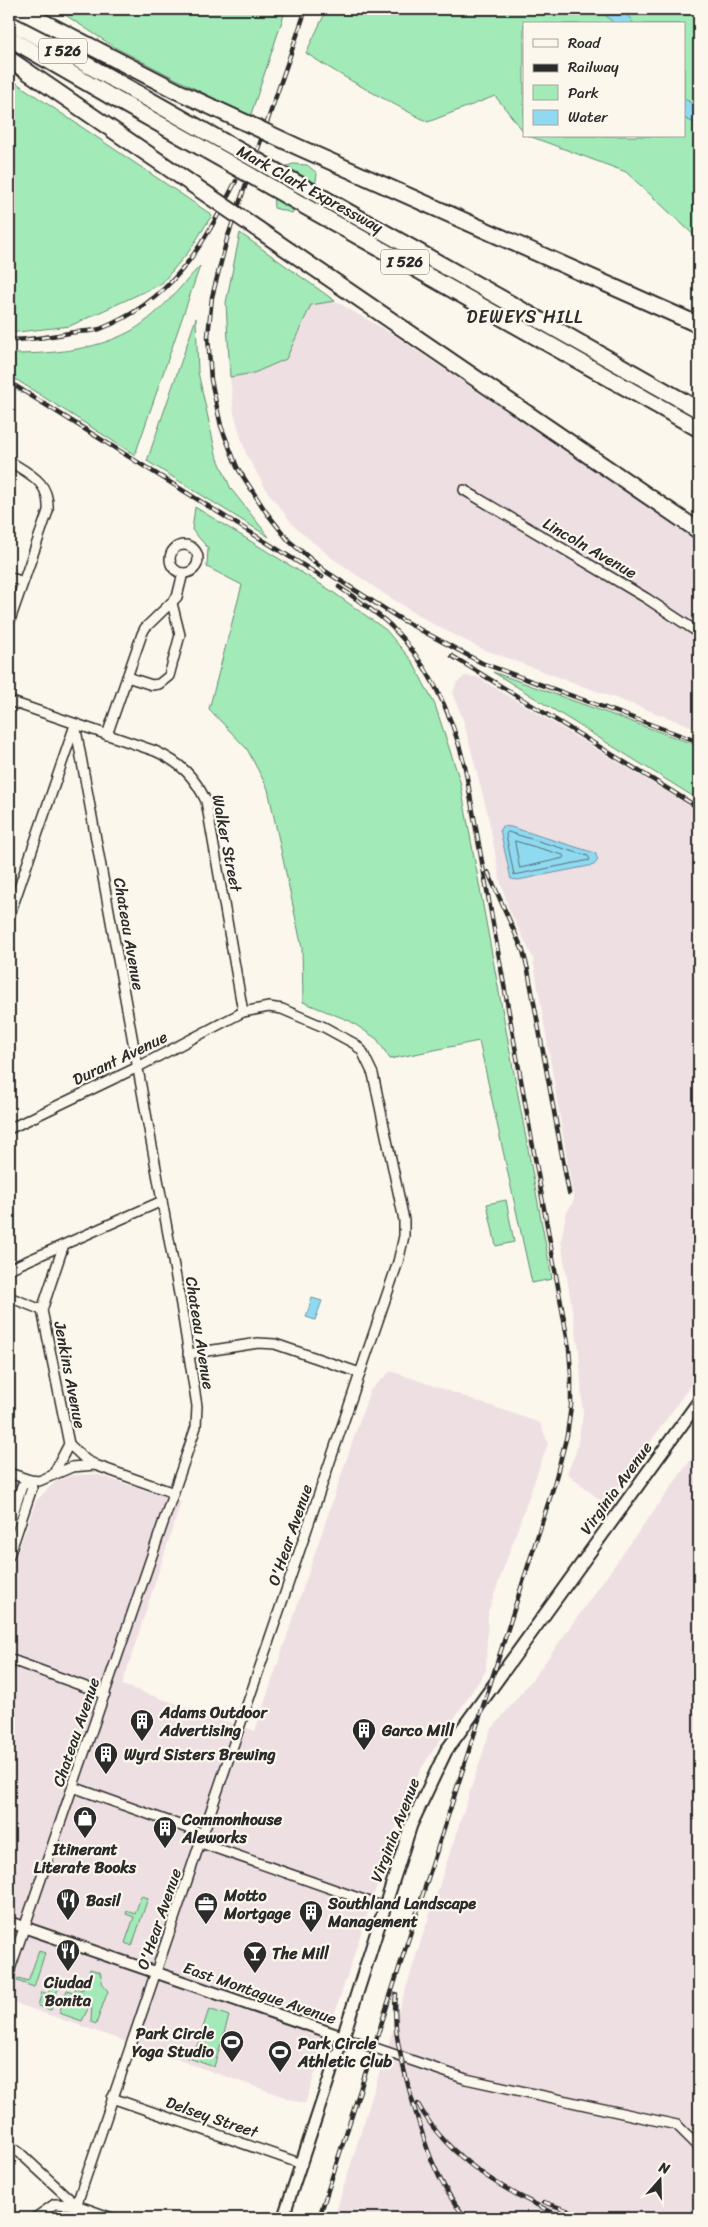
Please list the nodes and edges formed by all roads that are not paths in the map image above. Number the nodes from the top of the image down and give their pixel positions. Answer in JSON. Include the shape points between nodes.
{"nodes":[{"id":1,"x":18,"y":9,"type":"edge"},
{"id":2,"x":9,"y":20,"type":"edge"},
{"id":3,"x":9,"y":38,"type":"edge"},
{"id":4,"x":9,"y":59,"type":"edge"},
{"id":5,"x":699,"y":325,"type":"edge"},
{"id":6,"x":699,"y":410,"type":"edge"},
{"id":7,"x":699,"y":429,"type":"edge"},
{"id":8,"x":9,"y":461,"type":"edge"},
{"id":9,"x":464,"y":490,"type":"dead end"},
{"id":10,"x":699,"y":532,"type":"edge"},
{"id":11,"x":183,"y":573,"type":"dead end"},
{"id":12,"x":9,"y":577,"type":"edge"},
{"id":13,"x":23,"y":582,"type":"junction"},
{"id":14,"x":172,"y":603,"type":"junction"},
{"id":15,"x":9,"y":623,"type":"edge"},
{"id":16,"x":699,"y":633,"type":"edge"},
{"id":17,"x":127,"y":677,"type":"junction"},
{"id":18,"x":9,"y":701,"type":"edge"},
{"id":19,"x":75,"y":724,"type":"junction"},
{"id":20,"x":107,"y":735,"type":"junction"},
{"id":21,"x":9,"y":917,"type":"edge"},
{"id":22,"x":243,"y":1012,"type":"junction"},
{"id":23,"x":138,"y":1067,"type":"junction"},
{"id":24,"x":9,"y":1129,"type":"edge"},
{"id":25,"x":162,"y":1201,"type":"junction"},
{"id":26,"x":63,"y":1247,"type":"junction"},
{"id":27,"x":9,"y":1269,"type":"edge"},
{"id":28,"x":9,"y":1297,"type":"edge"},
{"id":29,"x":42,"y":1310,"type":"junction"},
{"id":30,"x":188,"y":1354,"type":"junction"},
{"id":31,"x":360,"y":1373,"type":"junction"},
{"id":32,"x":699,"y":1401,"type":"edge"},
{"id":33,"x":69,"y":1444,"type":"junction"},
{"id":34,"x":95,"y":1465,"type":"junction"},
{"id":35,"x":9,"y":1473,"type":"edge"},
{"id":36,"x":54,"y":1473,"type":"junction"},
{"id":37,"x":30,"y":1480,"type":"junction"},
{"id":38,"x":174,"y":1493,"type":"junction"},
{"id":39,"x":9,"y":1525,"type":"edge"},
{"id":40,"x":9,"y":1556,"type":"edge"},
{"id":41,"x":9,"y":1659,"type":"edge"},
{"id":42,"x":105,"y":1694,"type":"junction"},
{"id":43,"x":73,"y":1788,"type":"junction"},
{"id":44,"x":204,"y":1834,"type":"junction"},
{"id":45,"x":201,"y":1843,"type":"junction"},
{"id":46,"x":384,"y":1907,"type":"junction"},
{"id":47,"x":9,"y":1922,"type":"edge"},
{"id":48,"x":24,"y":1927,"type":"junction"},
{"id":49,"x":9,"y":1972,"type":"edge"},
{"id":50,"x":156,"y":1973,"type":"junction"},
{"id":51,"x":343,"y":2037,"type":"junction"},
{"id":52,"x":112,"y":2098,"type":"junction"},
{"id":53,"x":9,"y":2145,"type":"edge"},
{"id":54,"x":699,"y":2147,"type":"edge"},
{"id":55,"x":302,"y":2164,"type":"junction"},
{"id":56,"x":76,"y":2205,"type":"junction"},
{"id":57,"x":35,"y":2218,"type":"edge"},
{"id":58,"x":72,"y":2218,"type":"edge"},
{"id":59,"x":112,"y":2218,"type":"edge"},
{"id":60,"x":283,"y":2218,"type":"edge"}],
"edges":[{"from":1,"to":5,"type":"highway","bridge":true,"via":[[254,127]]},
{"from":2,"to":6,"type":"highway","name":"Mark Clark Expressway","number":"I 526","bridge":true},
{"from":3,"to":7,"type":"highway","name":"Mark Clark Expressway","number":"I 526","bridge":true},
{"from":4,"to":10,"type":"highway","bridge":true},
{"from":8,"to":13,"type":"street","via":[[42,484],[49,496],[48,511]]},
{"from":9,"to":16,"type":"street","name":"Lincoln Avenue"},
{"from":11,"to":14,"type":"street","via":[[180,590]]},
{"from":12,"to":13,"type":"street"},
{"from":13,"to":15,"type":"street"},
{"from":14,"to":17,"type":"street","via":[[145,628]]},
{"from":14,"to":17,"type":"street","via":[[180,635],[169,676],[152,685]]},
{"from":17,"to":20,"type":"street"},
{"from":18,"to":19,"type":"street","name":"Walker Street"},
{"from":19,"to":20,"type":"street","name":"Walker Street"},
{"from":19,"to":21,"type":"street"},
{"from":19,"to":23,"type":"street","name":"Chateau Avenue"},
{"from":20,"to":22,"type":"street","name":"Walker Street","via":[[178,762],[198,784],[206,801]]},
{"from":22,"to":23,"type":"street","name":"Durant Avenue"},
{"from":22,"to":31,"type":"street","name":"Durant Avenue","via":[[268,1007],[282,1009],[324,1027],[362,1051],[373,1074],[404,1220],[404,1236]]},
{"from":23,"to":24,"type":"street","name":"Durant Avenue"},
{"from":23,"to":25,"type":"street","name":"Chateau Avenue"},
{"from":25,"to":26,"type":"street"},
{"from":25,"to":30,"type":"street","name":"Chateau Avenue"},
{"from":26,"to":27,"type":"street"},
{"from":26,"to":29,"type":"street","name":"Jenkins Avenue"},
{"from":28,"to":29,"type":"street","name":"Jenkins Avenue"},
{"from":29,"to":33,"type":"street","name":"Jenkins Avenue"},
{"from":30,"to":31,"type":"street","via":[[258,1343],[275,1344]]},
{"from":30,"to":38,"type":"street","name":"Chateau Avenue","via":[[197,1406],[196,1428]]},
{"from":31,"to":44,"type":"street","name":"O'Hear Avenue"},
{"from":32,"to":46,"type":"main road","name":"Virginia Avenue","via":[[446,1751],[411,1825]]},
{"from":33,"to":34,"type":"street"},
{"from":33,"to":36,"type":"street","name":"Jenkins Avenue"},
{"from":34,"to":36,"type":"street"},
{"from":34,"to":38,"type":"street"},
{"from":35,"to":37,"type":"street"},
{"from":36,"to":37,"type":"street","via":[[39,1481]]},
{"from":37,"to":39,"type":"street","via":[[22,1486]]},
{"from":37,"to":40,"type":"street","via":[[32,1488]]},
{"from":38,"to":42,"type":"street","name":"Chateau Avenue"},
{"from":41,"to":42,"type":"street"},
{"from":42,"to":43,"type":"street","name":"Chateau Avenue"},
{"from":43,"to":44,"type":"street"},
{"from":43,"to":48,"type":"street","name":"Chateau Avenue"},
{"from":44,"to":45,"type":"street","name":"O'Hear Avenue"},
{"from":45,"to":46,"type":"street"},
{"from":45,"to":50,"type":"street","name":"O'Hear Avenue"},
{"from":46,"to":51,"type":"main road","name":"Virginia Avenue"},
{"from":47,"to":48,"type":"street","name":"East Montague Avenue"},
{"from":48,"to":49,"type":"street","name":"Chateau Avenue"},
{"from":48,"to":50,"type":"street","name":"East Montague Avenue"},
{"from":50,"to":51,"type":"street","name":"East Montague Avenue"},
{"from":50,"to":52,"type":"street","name":"O'Hear Avenue"},
{"from":51,"to":54,"type":"street","name":"East Montague Avenue","via":[[466,2079],[677,2125]]},
{"from":51,"to":55,"type":"street","name":"Virginia Avenue"},
{"from":52,"to":55,"type":"street","name":"Delsey Street"},
{"from":52,"to":56,"type":"street","name":"O'Hear Avenue"},
{"from":53,"to":56,"type":"street"},
{"from":55,"to":60,"type":"street","name":"Virginia Avenue"},
{"from":56,"to":57,"type":"street","via":[[55,2204]]},
{"from":56,"to":58,"type":"street","name":"O'Hear Avenue"},
{"from":56,"to":59,"type":"street"}]}
